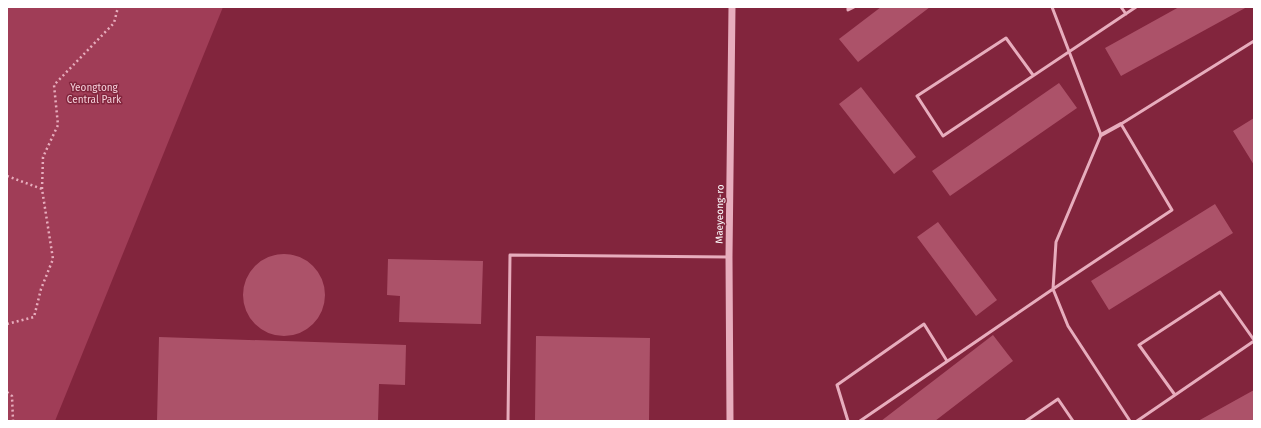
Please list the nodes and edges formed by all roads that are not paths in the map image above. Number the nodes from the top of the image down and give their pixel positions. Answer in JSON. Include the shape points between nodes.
{"nodes":[{"id":1,"x":732,"y":7,"type":"edge"},
{"id":2,"x":848,"y":7,"type":"edge"},
{"id":3,"x":854,"y":7,"type":"edge"},
{"id":4,"x":1052,"y":7,"type":"edge"},
{"id":5,"x":1121,"y":7,"type":"edge"},
{"id":6,"x":1136,"y":7,"type":"edge"},
{"id":7,"x":1126,"y":14,"type":"junction"},
{"id":8,"x":1254,"y":41,"type":"edge"},
{"id":9,"x":1069,"y":51,"type":"junction"},
{"id":10,"x":1033,"y":75,"type":"junction"},
{"id":11,"x":1121,"y":124,"type":"junction"},
{"id":12,"x":1101,"y":135,"type":"junction"},
{"id":13,"x":729,"y":257,"type":"junction"},
{"id":14,"x":1053,"y":289,"type":"junction"},
{"id":15,"x":1254,"y":340,"type":"edge"},
{"id":16,"x":947,"y":361,"type":"junction"},
{"id":17,"x":1175,"y":395,"type":"junction"},
{"id":18,"x":508,"y":421,"type":"edge"},
{"id":19,"x":730,"y":421,"type":"edge"},
{"id":20,"x":848,"y":421,"type":"edge"},
{"id":21,"x":860,"y":421,"type":"edge"},
{"id":22,"x":1026,"y":421,"type":"edge"},
{"id":23,"x":1073,"y":421,"type":"edge"},
{"id":24,"x":1130,"y":421,"type":"edge"},
{"id":25,"x":1137,"y":421,"type":"edge"}],
"edges":[{"from":1,"to":13,"type":"street","name":"Maeyeong-ro"},
{"from":2,"to":3,"type":"lane","via":[[848,10]]},
{"from":4,"to":9,"type":"lane"},
{"from":5,"to":7,"type":"lane"},
{"from":6,"to":7,"type":"lane"},
{"from":7,"to":9,"type":"lane"},
{"from":8,"to":11,"type":"lane"},
{"from":9,"to":10,"type":"lane"},
{"from":9,"to":12,"type":"lane"},
{"from":10,"to":10,"type":"lane","via":[[1006,38],[917,96],[943,136]]},
{"from":11,"to":12,"type":"street"},
{"from":11,"to":14,"type":"lane","via":[[1172,210]]},
{"from":12,"to":14,"type":"lane","via":[[1056,242]]},
{"from":13,"to":18,"type":"lane","via":[[510,255]]},
{"from":13,"to":19,"type":"street","name":"Maeyeong-ro"},
{"from":14,"to":16,"type":"lane"},
{"from":14,"to":24,"type":"lane","via":[[1068,326]]},
{"from":15,"to":17,"type":"lane"},
{"from":15,"to":17,"type":"lane","via":[[1220,292],[1139,345]]},
{"from":16,"to":20,"type":"lane","via":[[924,324],[838,385]]},
{"from":16,"to":21,"type":"lane"},
{"from":17,"to":25,"type":"lane"},
{"from":22,"to":23,"type":"lane","via":[[1058,399]]}]}
